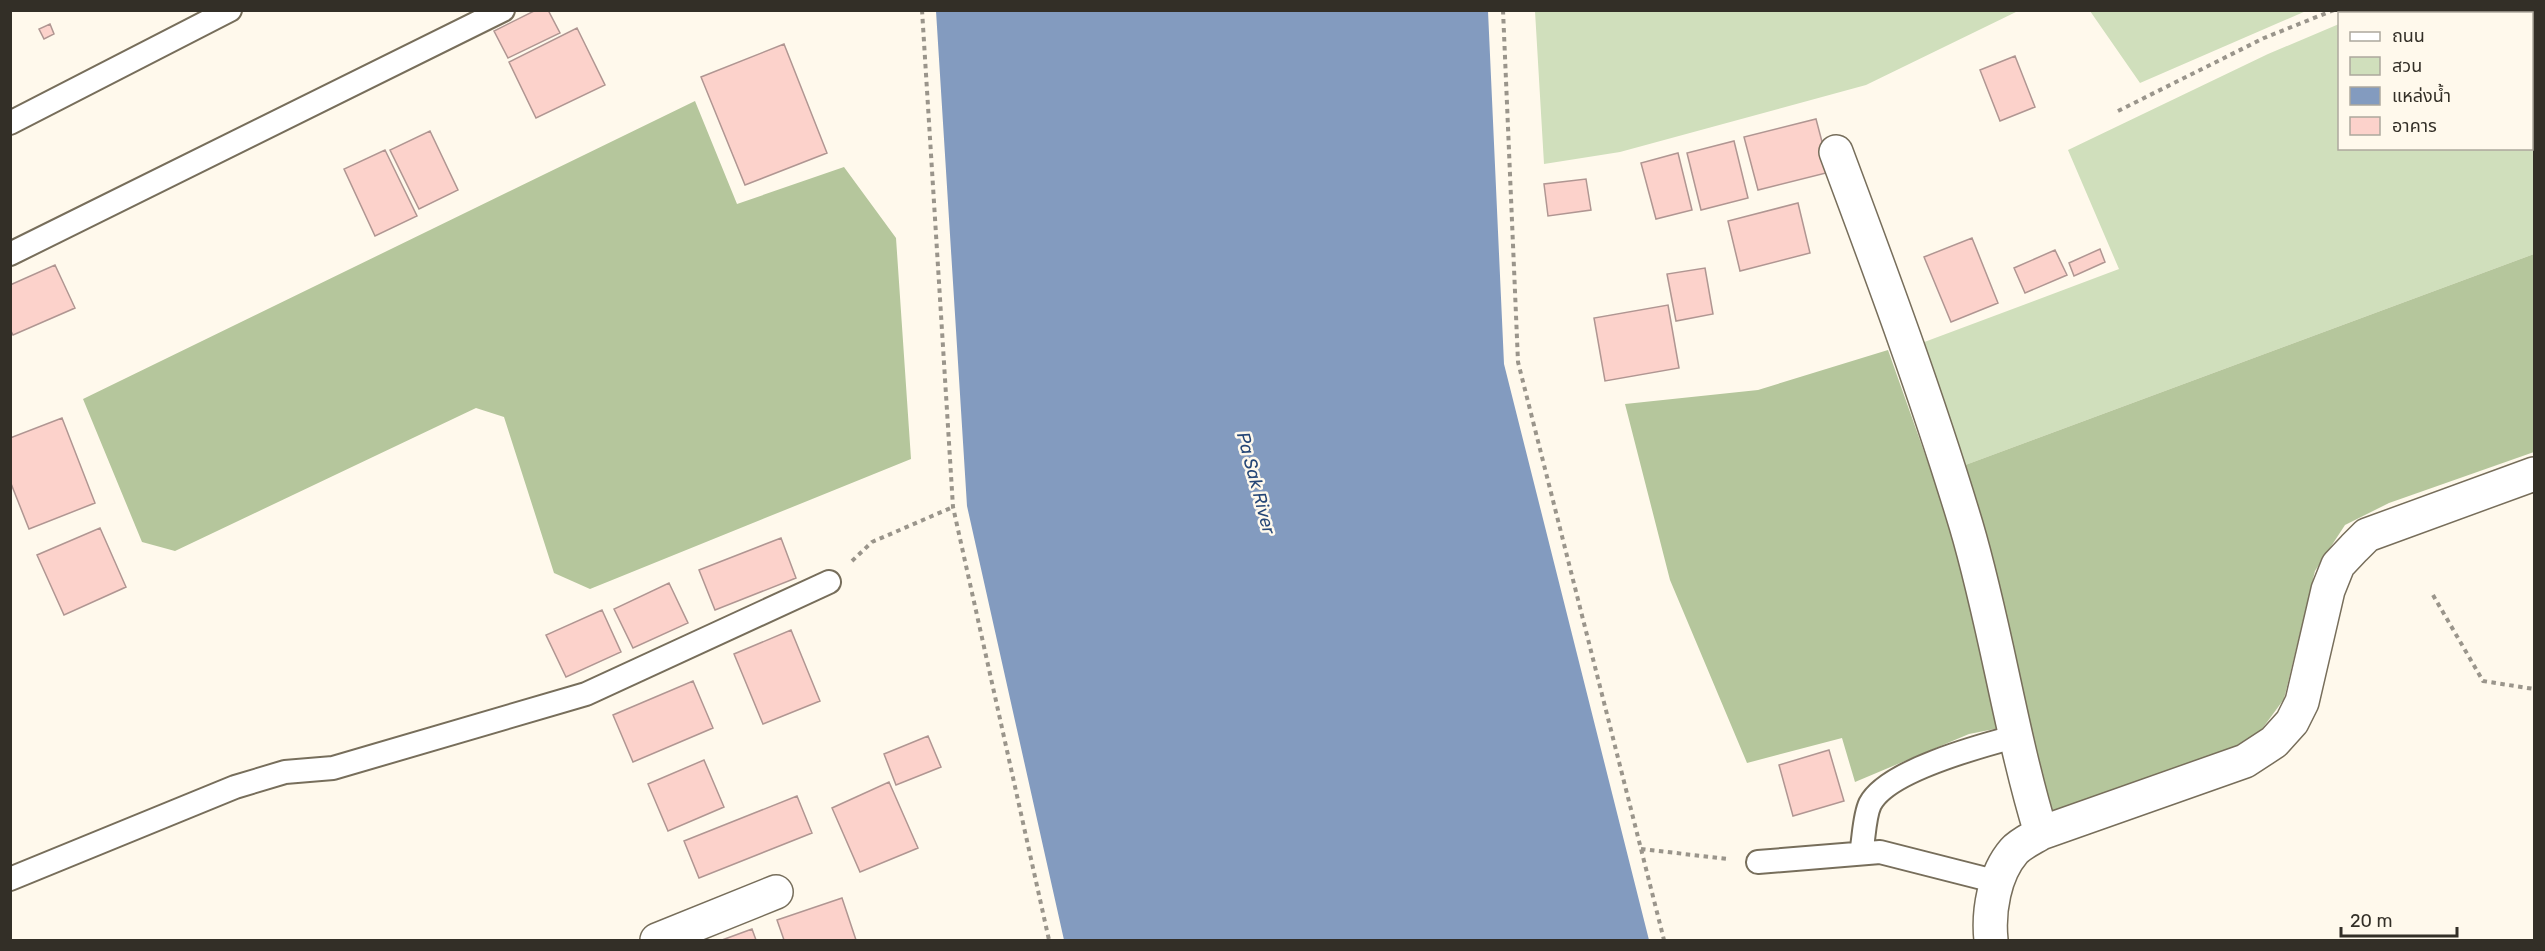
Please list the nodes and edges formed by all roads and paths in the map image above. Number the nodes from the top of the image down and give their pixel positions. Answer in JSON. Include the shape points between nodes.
{"nodes":[{"id":1,"x":230,"y":10,"type":"edge"},
{"id":2,"x":503,"y":10,"type":"edge"},
{"id":3,"x":922,"y":10,"type":"edge"},
{"id":4,"x":1503,"y":10,"type":"edge"},
{"id":5,"x":2334,"y":10,"type":"edge"},
{"id":6,"x":2118,"y":111,"type":"dead end"},
{"id":7,"x":10,"y":123,"type":"edge"},
{"id":8,"x":1836,"y":152,"type":"dead end"},
{"id":9,"x":10,"y":254,"type":"edge"},
{"id":10,"x":2535,"y":474,"type":"edge"},
{"id":11,"x":953,"y":507,"type":"junction"},
{"id":12,"x":829,"y":582,"type":"joint"},
{"id":13,"x":2433,"y":595,"type":"dead end"},
{"id":14,"x":2535,"y":688,"type":"edge"},
{"id":15,"x":2014,"y":737,"type":"junction"},
{"id":16,"x":2041,"y":833,"type":"junction"},
{"id":17,"x":1641,"y":849,"type":"junction"},
{"id":18,"x":1861,"y":854,"type":"junction"},
{"id":19,"x":1758,"y":862,"type":"joint"},
{"id":20,"x":10,"y":879,"type":"edge"},
{"id":21,"x":1998,"y":882,"type":"junction"},
{"id":22,"x":776,"y":892,"type":"dead end"},
{"id":23,"x":657,"y":940,"type":"edge"},
{"id":24,"x":1049,"y":940,"type":"edge"},
{"id":25,"x":1664,"y":940,"type":"edge"},
{"id":26,"x":1991,"y":940,"type":"edge"}],
"edges":[{"from":1,"to":7,"type":"lane"},
{"from":2,"to":9,"type":"lane"},
{"from":3,"to":11,"type":"path"},
{"from":4,"to":17,"type":"path","via":[[1518,362]]},
{"from":5,"to":6,"type":"path","via":[[2264,38]]},
{"from":8,"to":15,"type":"street","via":[[1906,342],[1966,524],[1988,606]]},
{"from":10,"to":16,"type":"street","via":[[2367,535],[2354,548],[2338,565],[2328,590],[2302,702],[2292,722],[2274,742],[2245,761]]},
{"from":11,"to":12,"type":"path","via":[[872,542]]},
{"from":11,"to":24,"type":"path"},
{"from":12,"to":20,"type":"lane","via":[[586,694],[333,768],[285,772],[235,788]]},
{"from":13,"to":14,"type":"path","via":[[2483,681]]},
{"from":15,"to":16,"type":"street"},
{"from":15,"to":18,"type":"lane","via":[[1969,749],[1882,788],[1870,804]]},
{"from":16,"to":21,"type":"street","via":[[2014,851]]},
{"from":17,"to":19,"type":"path"},
{"from":17,"to":25,"type":"path"},
{"from":18,"to":19,"type":"lane"},
{"from":18,"to":21,"type":"lane","via":[[1880,852]]},
{"from":21,"to":26,"type":"street","via":[[1990,905]]},
{"from":22,"to":23,"type":"street"}]}
